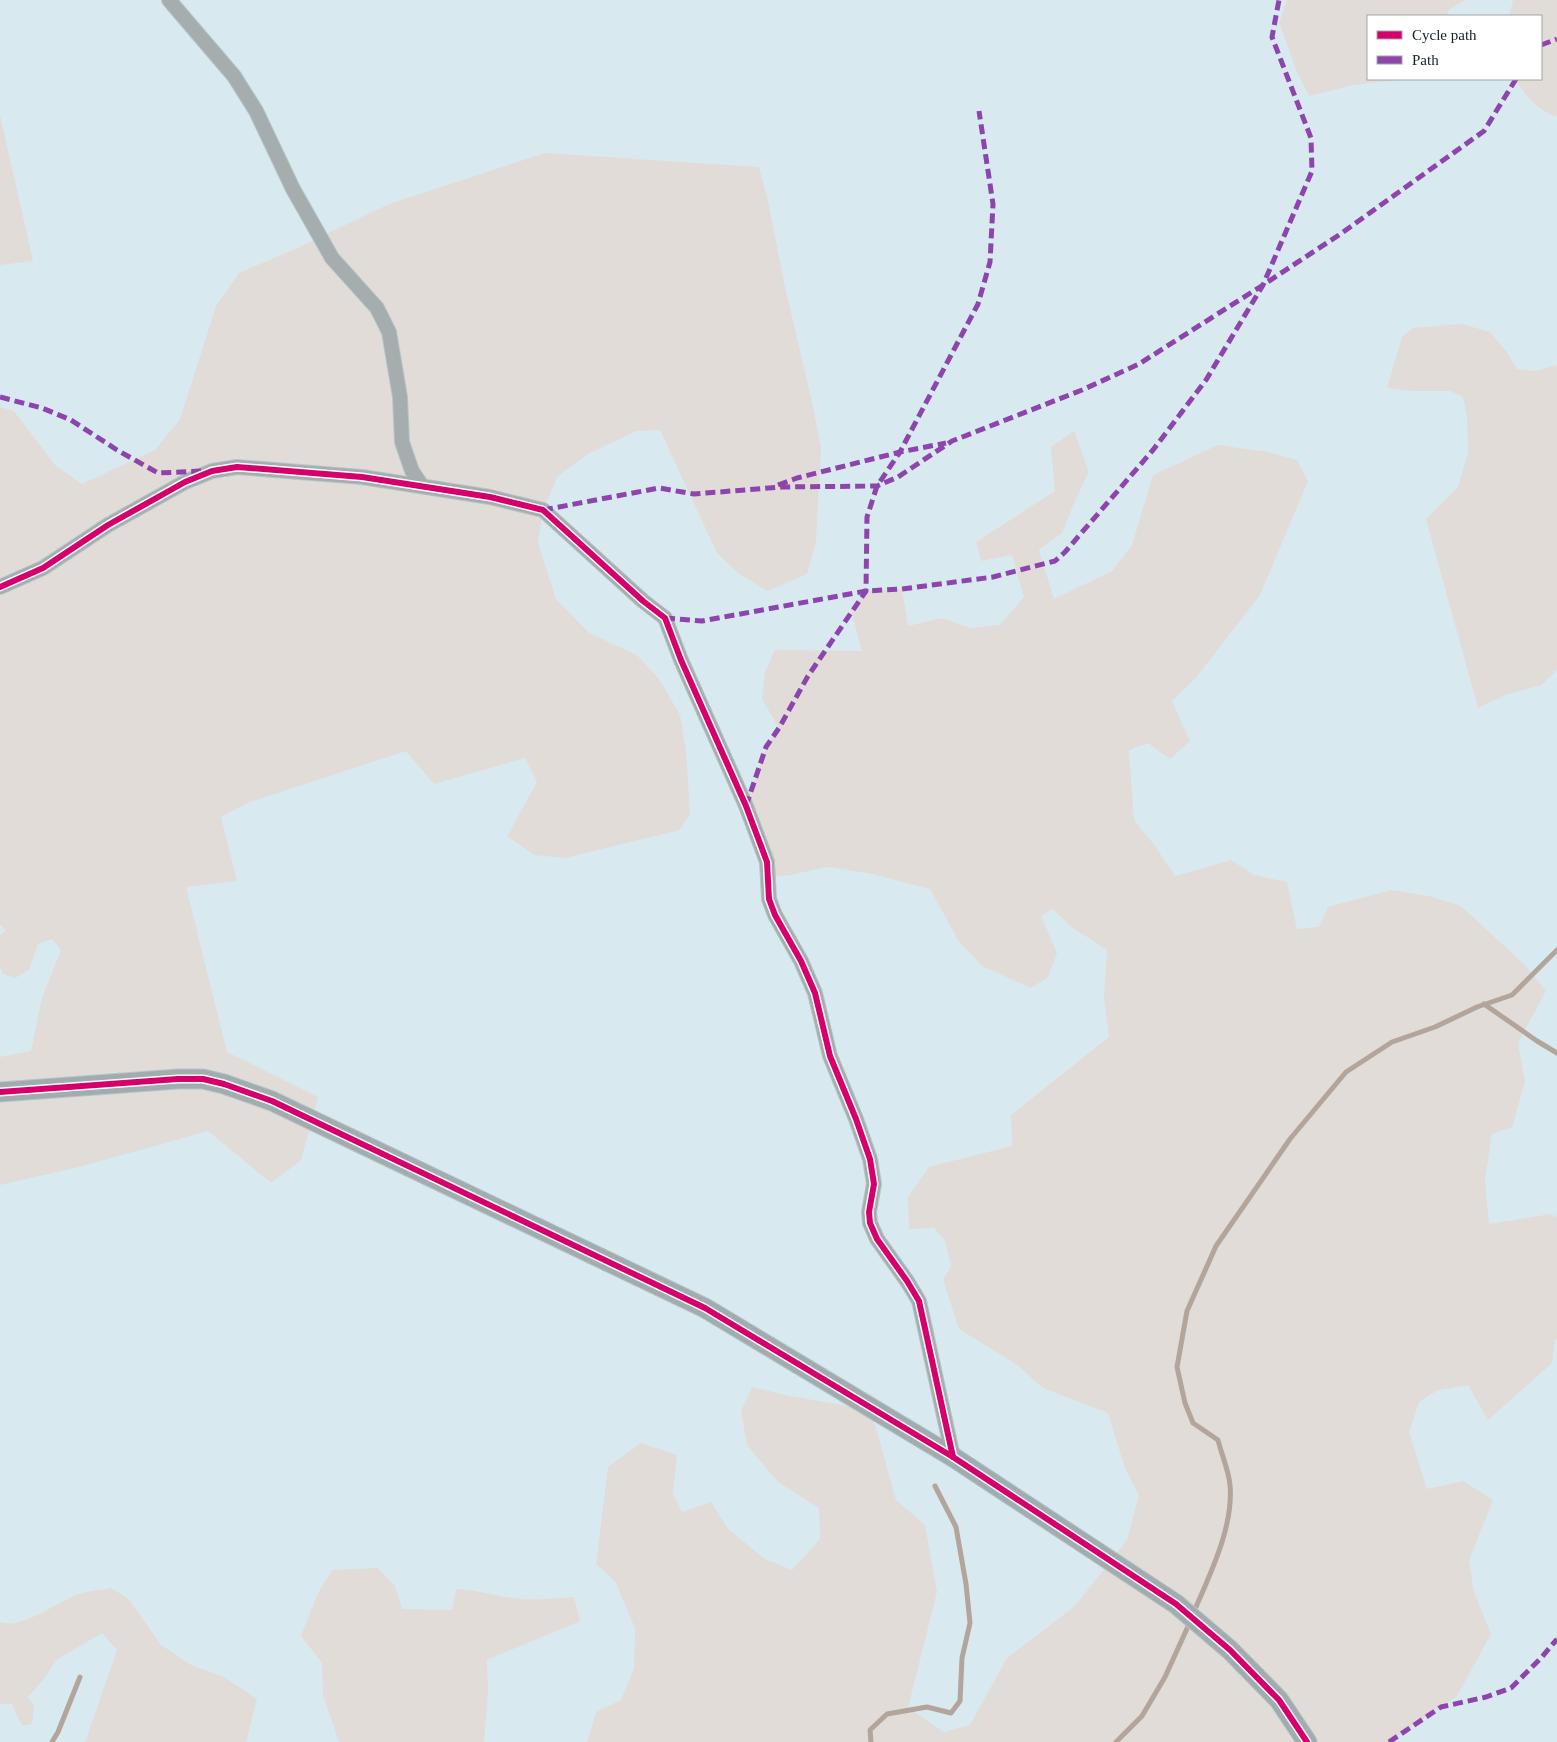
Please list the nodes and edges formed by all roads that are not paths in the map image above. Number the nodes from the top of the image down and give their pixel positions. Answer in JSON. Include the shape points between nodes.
{"nodes":[{"id":1,"x":169,"y":0,"type":"edge"},
{"id":2,"x":422,"y":486,"type":"junction"},
{"id":3,"x":0,"y":587,"type":"edge"},
{"id":4,"x":0,"y":1092,"type":"edge"},
{"id":5,"x":953,"y":1457,"type":"junction"},
{"id":6,"x":1307,"y":1742,"type":"edge"}],
"edges":[{"from":1,"to":2,"type":"street","via":[[234,76],[256,111],[293,189],[332,258],[377,308],[388,332],[400,397],[402,442],[412,471]]},
{"from":2,"to":3,"type":"street","via":[[237,466],[212,471],[185,482],[108,525],[43,568]]},
{"from":2,"to":5,"type":"street","via":[[543,510],[665,618],[746,806],[766,862],[769,898],[775,915],[815,993],[830,1056],[870,1159],[874,1184],[870,1223],[918,1301]]},
{"from":4,"to":5,"type":"street","via":[[204,1079],[272,1101],[705,1308]]},
{"from":5,"to":6,"type":"street","via":[[1176,1604],[1230,1650],[1279,1700]]}]}
